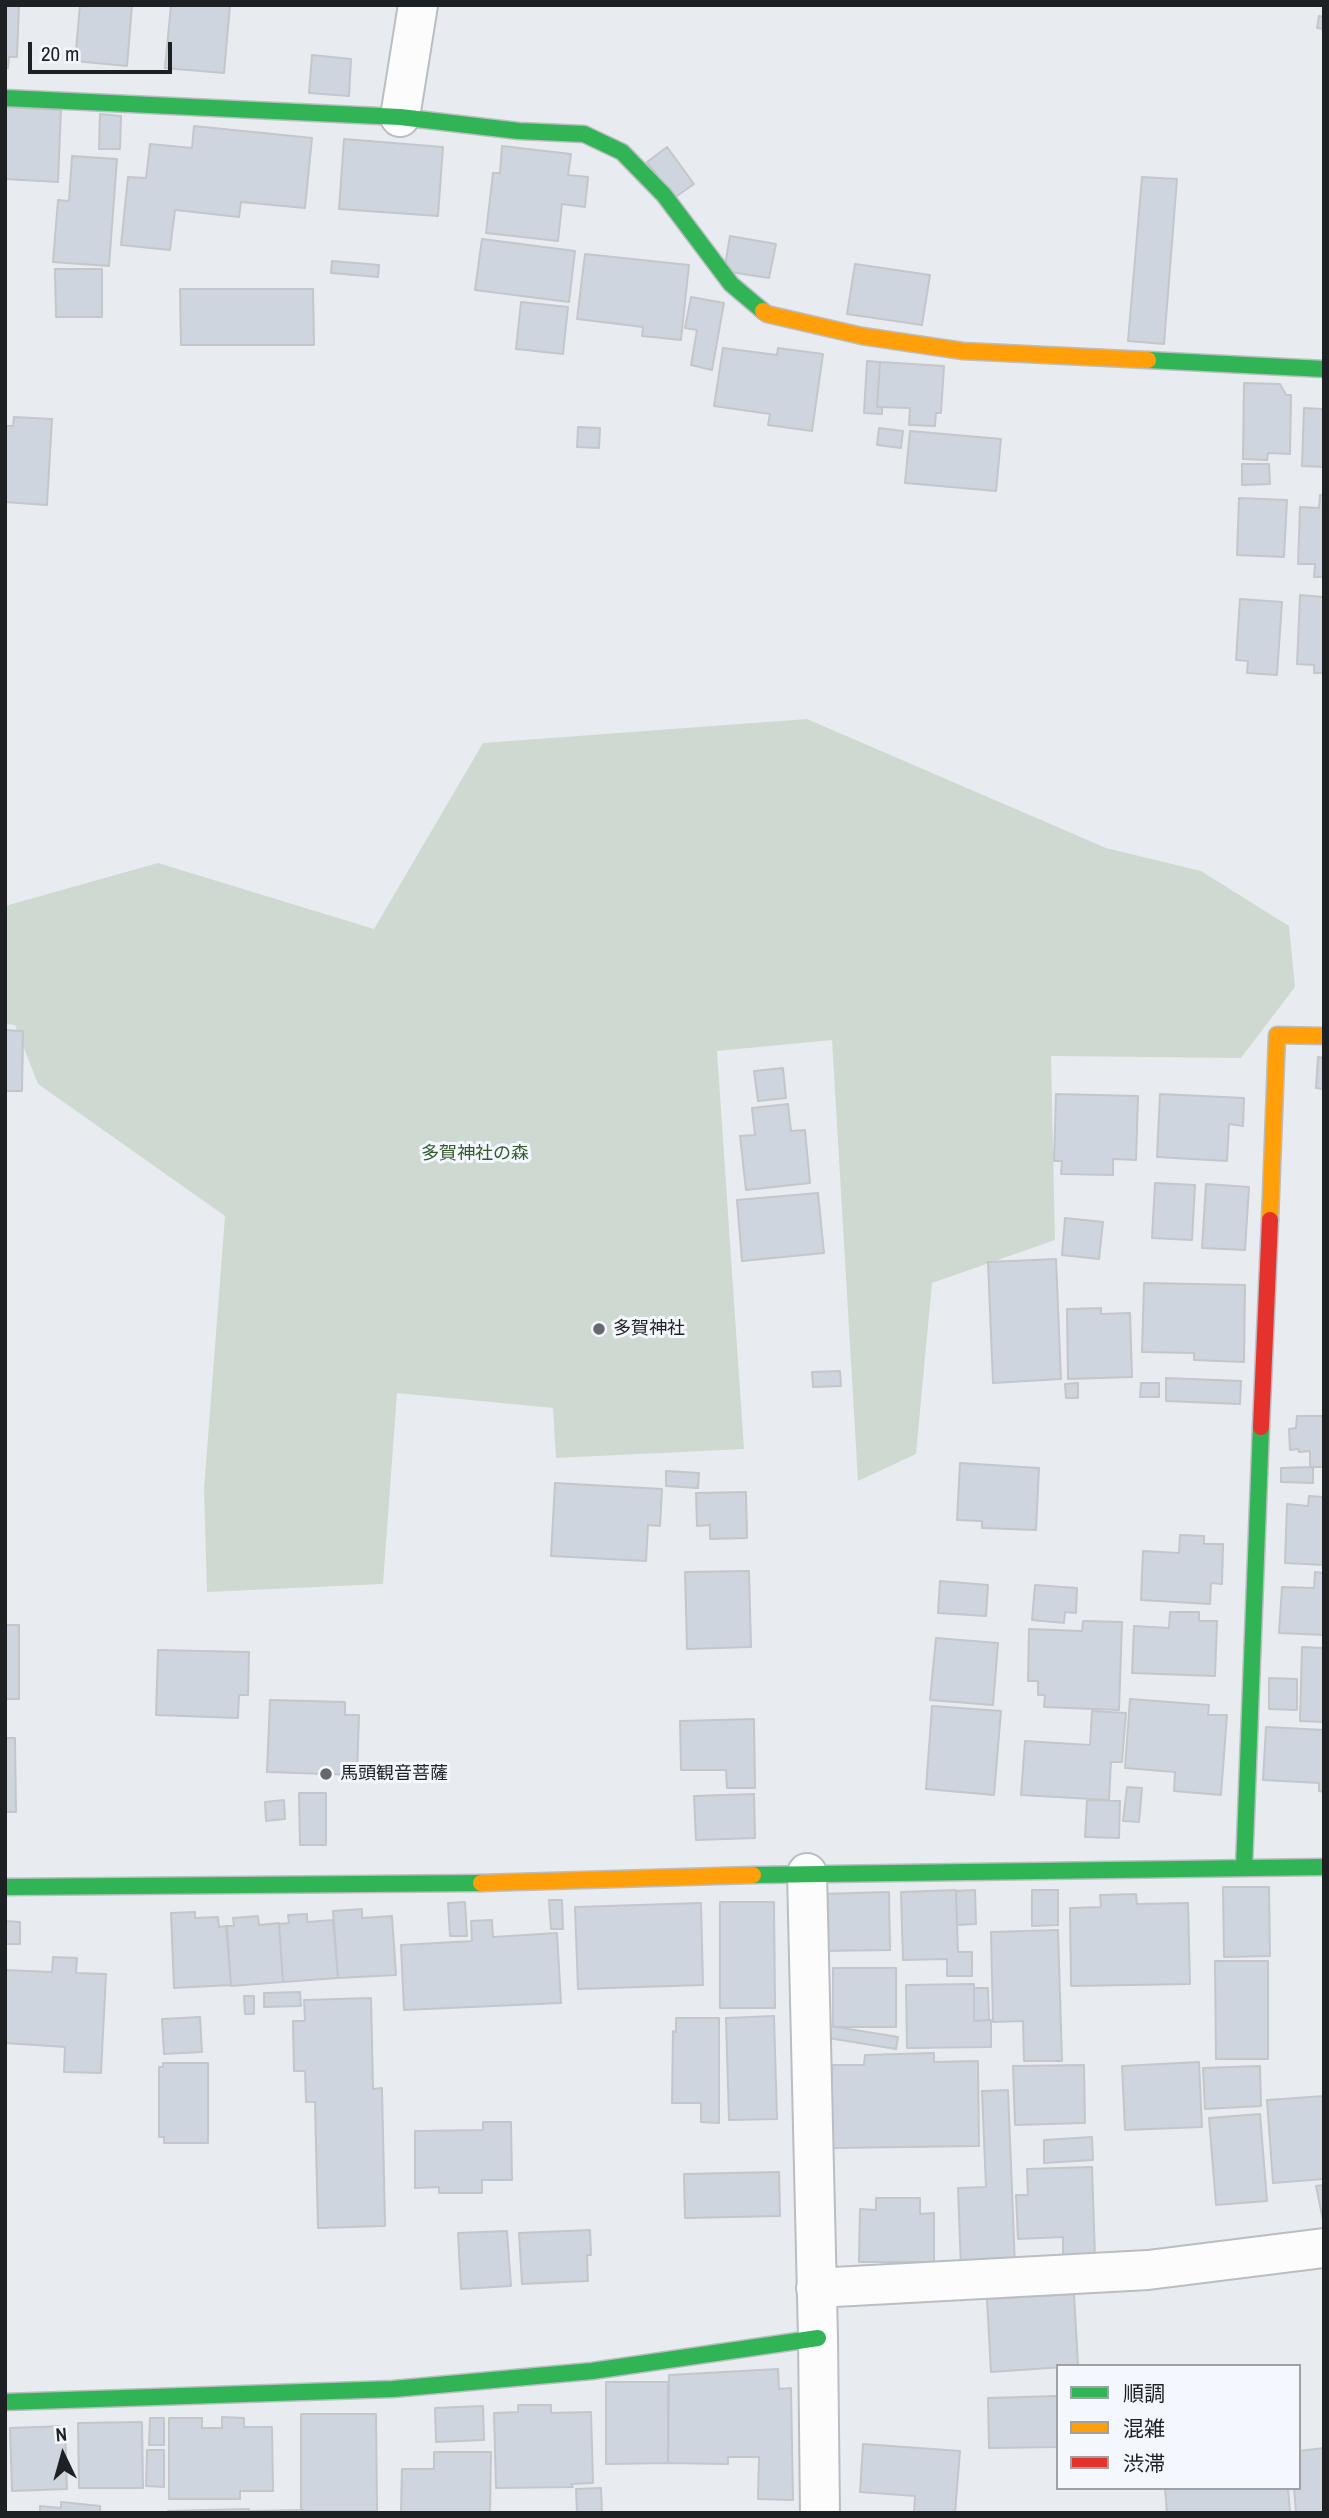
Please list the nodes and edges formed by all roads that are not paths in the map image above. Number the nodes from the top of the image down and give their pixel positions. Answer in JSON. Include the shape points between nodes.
{"nodes":[{"id":1,"x":418,"y":5,"type":"edge"},
{"id":2,"x":5,"y":98,"type":"edge"},
{"id":3,"x":400,"y":117,"type":"junction"},
{"id":4,"x":1324,"y":369,"type":"edge"},
{"id":5,"x":1324,"y":1036,"type":"edge"},
{"id":6,"x":1324,"y":1867,"type":"edge"},
{"id":7,"x":1244,"y":1868,"type":"junction"},
{"id":8,"x":807,"y":1873,"type":"junction"},
{"id":9,"x":5,"y":1887,"type":"edge"},
{"id":10,"x":1324,"y":2248,"type":"edge"},
{"id":11,"x":816,"y":2288,"type":"junction"},
{"id":12,"x":818,"y":2338,"type":"junction"},
{"id":13,"x":5,"y":2402,"type":"edge"},
{"id":14,"x":820,"y":2513,"type":"edge"}],
"edges":[{"from":1,"to":3,"type":"street"},
{"from":2,"to":3,"type":"street"},
{"from":3,"to":4,"type":"street","via":[[584,134],[622,152],[664,195],[731,284],[767,314],[862,336],[963,351]]},
{"from":5,"to":7,"type":"street","via":[[1277,1035]]},
{"from":6,"to":7,"type":"street"},
{"from":7,"to":8,"type":"street"},
{"from":8,"to":9,"type":"street"},
{"from":8,"to":11,"type":"street"},
{"from":10,"to":11,"type":"street","via":[[1148,2270]]},
{"from":11,"to":12,"type":"street"},
{"from":12,"to":13,"type":"street","via":[[592,2371],[393,2389]]},
{"from":12,"to":14,"type":"street"}]}
